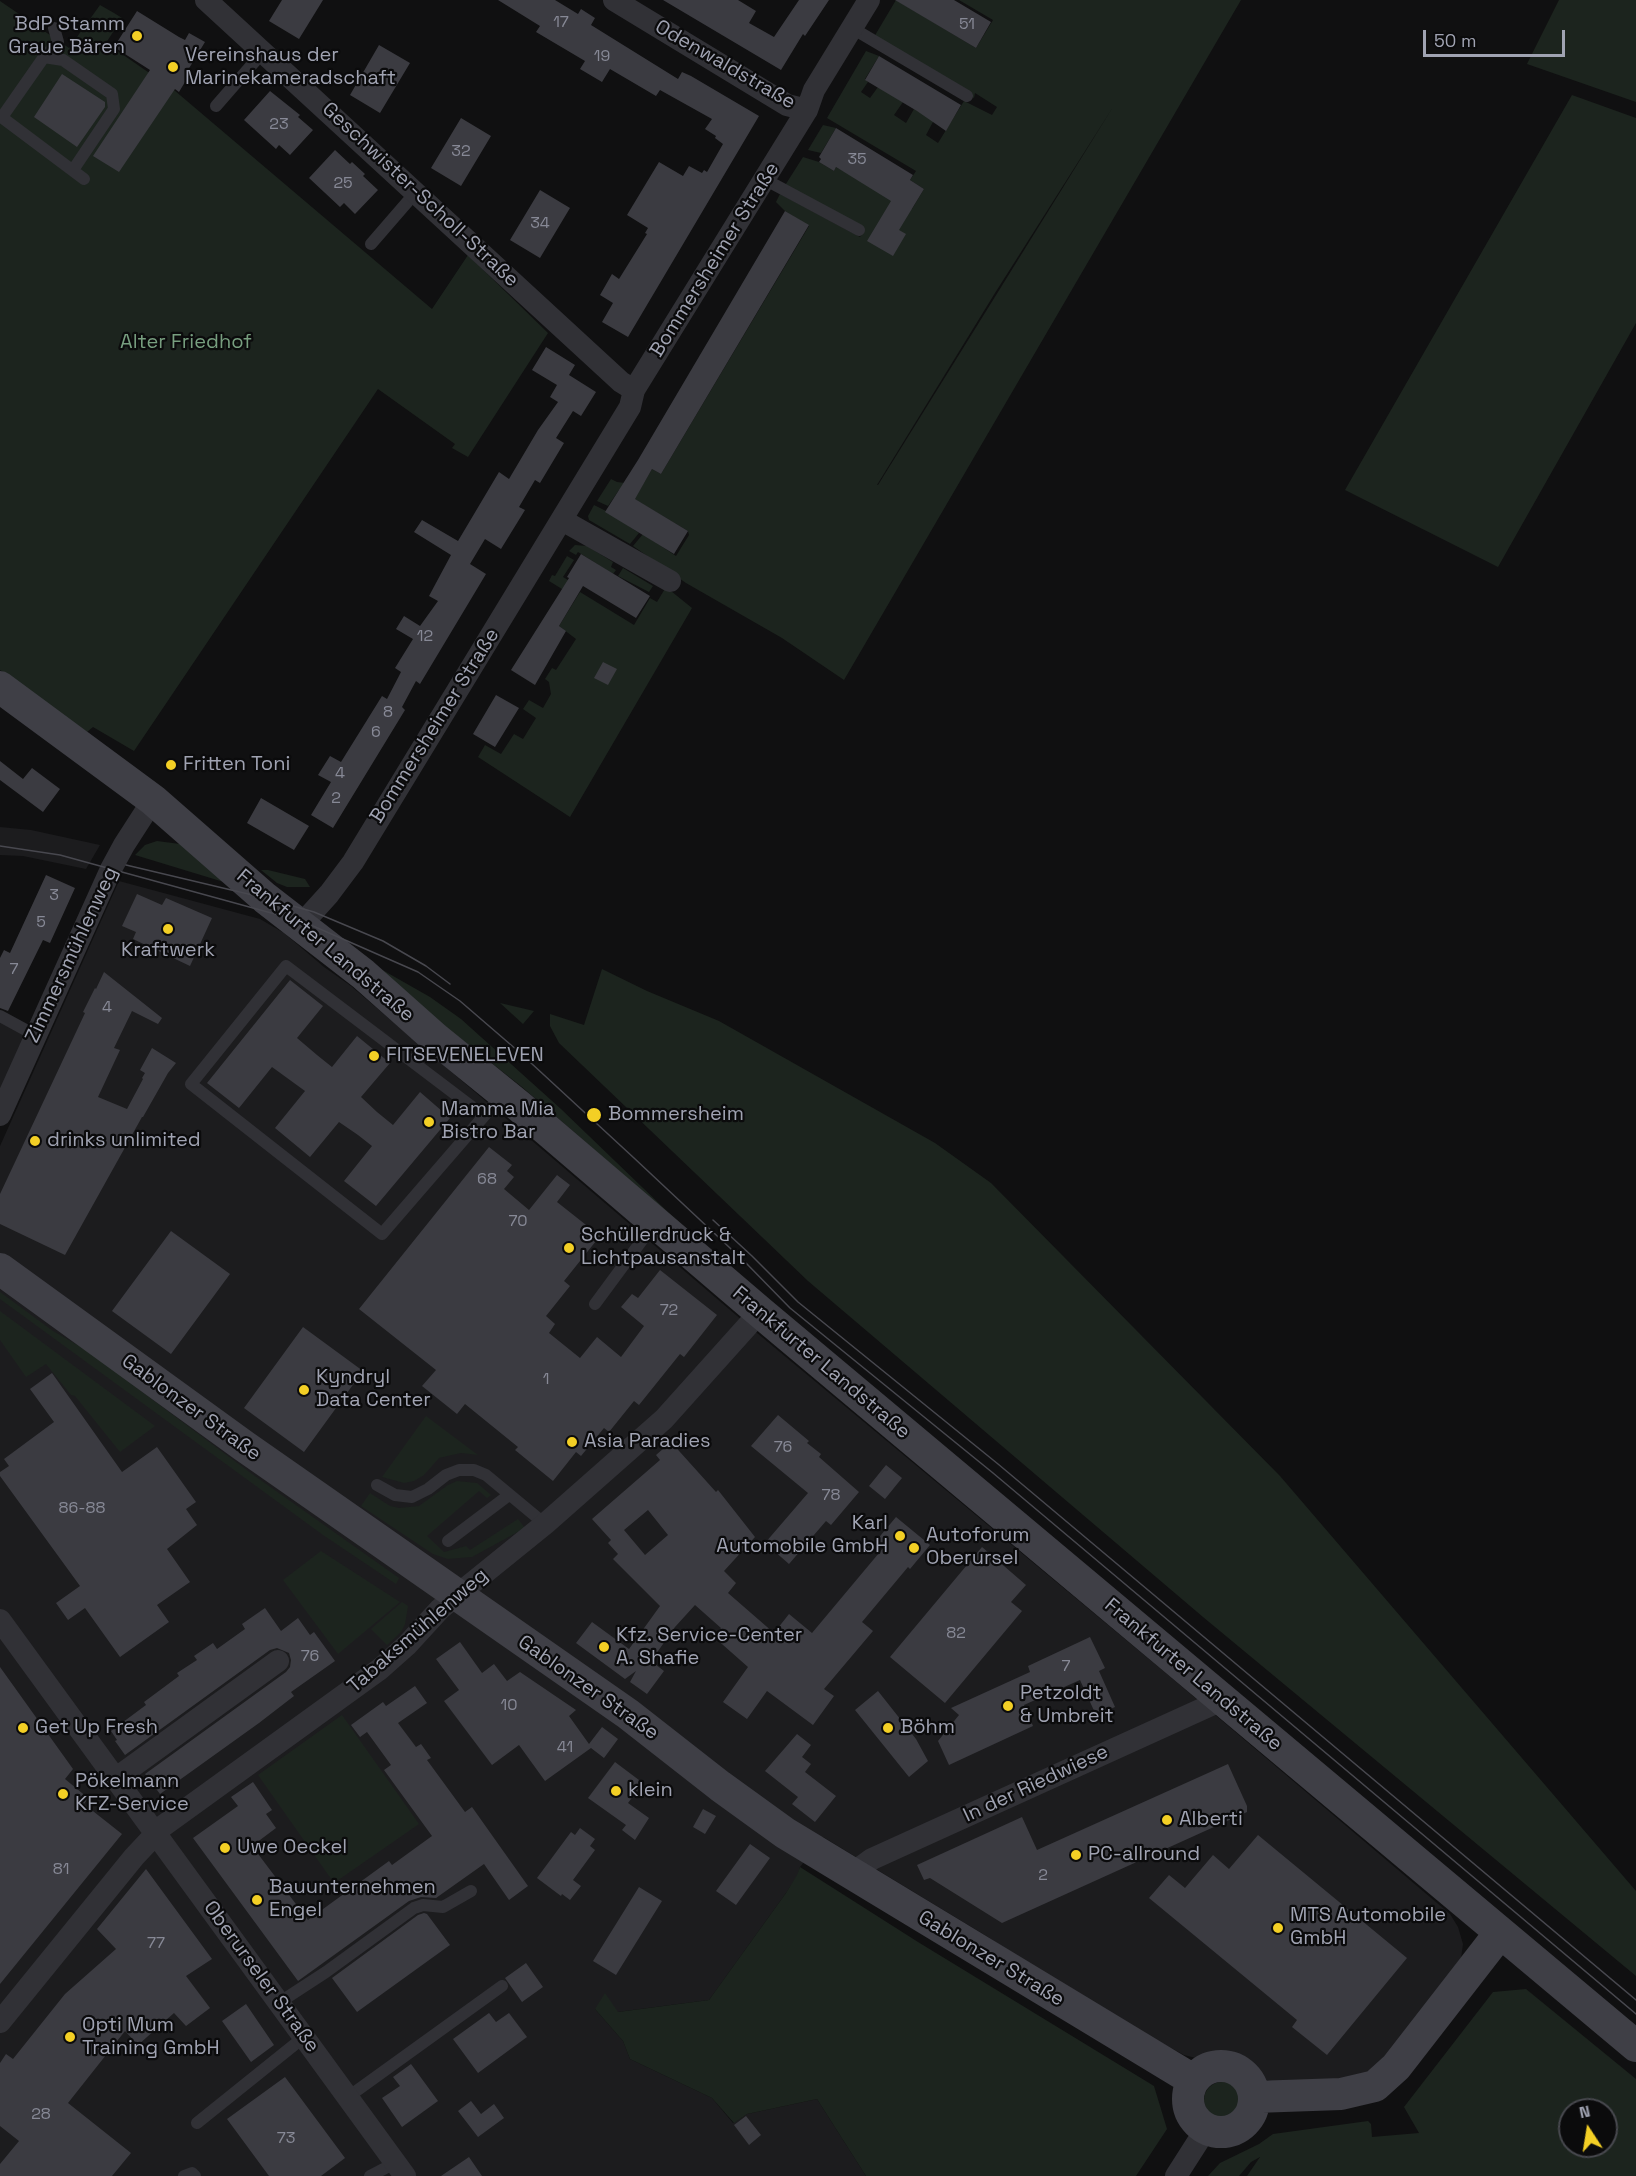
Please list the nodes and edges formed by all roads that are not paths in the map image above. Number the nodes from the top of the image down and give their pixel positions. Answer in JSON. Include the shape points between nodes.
{"nodes":[{"id":1,"x":206,"y":0,"type":"edge"},
{"id":2,"x":614,"y":0,"type":"edge"},
{"id":3,"x":869,"y":0,"type":"edge"},
{"id":4,"x":852,"y":27,"type":"junction"},
{"id":5,"x":54,"y":28,"type":"dead end"},
{"id":6,"x":263,"y":52,"type":"junction"},
{"id":7,"x":44,"y":57,"type":"junction"},
{"id":8,"x":967,"y":96,"type":"dead end"},
{"id":9,"x":216,"y":106,"type":"dead end"},
{"id":10,"x":807,"y":110,"type":"junction"},
{"id":11,"x":1,"y":116,"type":"edge"},
{"id":12,"x":73,"y":170,"type":"junction"},
{"id":13,"x":84,"y":179,"type":"dead end"},
{"id":14,"x":764,"y":179,"type":"junction"},
{"id":15,"x":416,"y":192,"type":"junction"},
{"id":16,"x":859,"y":230,"type":"dead end"},
{"id":17,"x":371,"y":244,"type":"dead end"},
{"id":18,"x":634,"y":390,"type":"junction"},
{"id":19,"x":562,"y":520,"type":"junction"},
{"id":20,"x":670,"y":581,"type":"dead end"},
{"id":21,"x":0,"y":687,"type":"edge"},
{"id":22,"x":153,"y":800,"type":"junction"},
{"id":23,"x":300,"y":926,"type":"junction"},
{"id":24,"x":0,"y":1016,"type":"edge"},
{"id":25,"x":35,"y":1035,"type":"junction"},
{"id":26,"x":504,"y":1093,"type":"junction"},
{"id":27,"x":0,"y":1115,"type":"edge"},
{"id":28,"x":484,"y":1116,"type":"junction"},
{"id":29,"x":655,"y":1223,"type":"junction"},
{"id":30,"x":0,"y":1269,"type":"edge"},
{"id":31,"x":595,"y":1304,"type":"dead end"},
{"id":32,"x":760,"y":1312,"type":"junction"},
{"id":33,"x":376,"y":1485,"type":"dead end"},
{"id":34,"x":509,"y":1495,"type":"junction"},
{"id":35,"x":545,"y":1524,"type":"junction"},
{"id":36,"x":448,"y":1541,"type":"dead end"},
{"id":37,"x":456,"y":1596,"type":"junction"},
{"id":38,"x":0,"y":1620,"type":"edge"},
{"id":39,"x":278,"y":1661,"type":"dead end"},
{"id":40,"x":1222,"y":1700,"type":"junction"},
{"id":41,"x":115,"y":1779,"type":"junction"},
{"id":42,"x":156,"y":1834,"type":"junction"},
{"id":43,"x":854,"y":1876,"type":"junction"},
{"id":44,"x":471,"y":1892,"type":"dead end"},
{"id":45,"x":1500,"y":1933,"type":"junction"},
{"id":46,"x":502,"y":1986,"type":"dead end"},
{"id":47,"x":280,"y":2002,"type":"junction"},
{"id":48,"x":0,"y":2022,"type":"edge"},
{"id":49,"x":304,"y":2037,"type":"junction"},
{"id":50,"x":1636,"y":2046,"type":"edge"},
{"id":51,"x":1193,"y":2080,"type":"junction"},
{"id":52,"x":348,"y":2097,"type":"junction"},
{"id":53,"x":1255,"y":2097,"type":"junction"},
{"id":54,"x":196,"y":2123,"type":"dead end"},
{"id":55,"x":1206,"y":2129,"type":"junction"},
{"id":56,"x":400,"y":2170,"type":"edge"},
{"id":57,"x":184,"y":2176,"type":"edge"},
{"id":58,"x":195,"y":2176,"type":"edge"},
{"id":59,"x":370,"y":2176,"type":"edge"},
{"id":60,"x":1176,"y":2176,"type":"edge"}],
"edges":[{"from":1,"to":6,"type":"street","name":"Geschwister-Scholl-Straße"},
{"from":2,"to":10,"type":"street","name":"Odenwaldstraße","via":[[787,105]]},
{"from":3,"to":4,"type":"street","name":"Bommersheimer Straße"},
{"from":4,"to":8,"type":"lane"},
{"from":4,"to":10,"type":"street","name":"Bommersheimer Straße","via":[[814,90]]},
{"from":5,"to":7,"type":"lane","via":[[58,42]]},
{"from":6,"to":9,"type":"lane"},
{"from":6,"to":15,"type":"street","name":"Geschwister-Scholl-Straße"},
{"from":7,"to":11,"type":"lane"},
{"from":7,"to":12,"type":"lane","via":[[63,60],[112,94],[114,108]]},
{"from":10,"to":14,"type":"street","name":"Bommersheimer Straße"},
{"from":11,"to":12,"type":"lane"},
{"from":12,"to":13,"type":"lane"},
{"from":14,"to":16,"type":"lane"},
{"from":14,"to":18,"type":"street","name":"Bommersheimer Straße"},
{"from":15,"to":17,"type":"lane"},
{"from":15,"to":18,"type":"street","name":"Geschwister-Scholl-Straße"},
{"from":18,"to":19,"type":"street","name":"Bommersheimer Straße","via":[[630,407]]},
{"from":19,"to":20,"type":"street"},
{"from":19,"to":23,"type":"street","name":"Bommersheimer Straße","via":[[353,862]]},
{"from":21,"to":22,"type":"main road","name":"Frankfurter Landstraße"},
{"from":22,"to":23,"type":"main road","name":"Frankfurter Landstraße"},
{"from":22,"to":25,"type":"street","name":"Zimmersmühlenweg","via":[[115,862]]},
{"from":23,"to":26,"type":"main road","name":"Frankfurter Landstraße"},
{"from":24,"to":25,"type":"lane"},
{"from":25,"to":27,"type":"street","name":"Zimmersmühlenweg"},
{"from":26,"to":28,"type":"lane"},
{"from":26,"to":29,"type":"main road","name":"Frankfurter Landstraße"},
{"from":28,"to":28,"type":"lane","via":[[382,1234],[191,1084],[286,966]]},
{"from":29,"to":31,"type":"lane"},
{"from":29,"to":32,"type":"main road","name":"Frankfurter Landstraße"},
{"from":30,"to":37,"type":"main road","name":"Gablonzer Straße"},
{"from":32,"to":35,"type":"street","name":"Tabaksmühlenweg","via":[[664,1419]]},
{"from":32,"to":40,"type":"main road","name":"Frankfurter Landstraße"},
{"from":33,"to":34,"type":"lane","via":[[395,1496],[412,1497],[446,1475],[474,1470]]},
{"from":34,"to":35,"type":"lane"},
{"from":34,"to":36,"type":"lane"},
{"from":35,"to":37,"type":"street","name":"Tabaksmühlenweg"},
{"from":37,"to":42,"type":"street","name":"Tabaksmühlenweg","via":[[380,1669]]},
{"from":37,"to":43,"type":"main road","name":"Gablonzer Straße","via":[[628,1714],[776,1827]]},
{"from":38,"to":41,"type":"street","name":"Oberurseler Straße"},
{"from":39,"to":41,"type":"street"},
{"from":40,"to":43,"type":"street","name":"In der Riedwiese","via":[[872,1859]]},
{"from":40,"to":45,"type":"main road","name":"Frankfurter Landstraße"},
{"from":41,"to":42,"type":"street","name":"Oberurseler Straße"},
{"from":42,"to":47,"type":"street","name":"Oberurseler Straße"},
{"from":42,"to":48,"type":"street","name":"Tabaksmühlenweg"},
{"from":43,"to":51,"type":"main road","name":"Gablonzer Straße"},
{"from":44,"to":47,"type":"lane","via":[[443,1907],[414,1908]]},
{"from":45,"to":50,"type":"main road","name":"Frankfurter Landstraße"},
{"from":45,"to":53,"type":"main road","via":[[1396,2067],[1375,2086],[1341,2094]]},
{"from":46,"to":52,"type":"lane"},
{"from":47,"to":49,"type":"street","name":"Oberurseler Straße"},
{"from":49,"to":52,"type":"street","name":"Oberurseler Straße"},
{"from":49,"to":54,"type":"lane"},
{"from":51,"to":53,"type":"main road","via":[[1208,2068],[1226,2066],[1247,2078]]},
{"from":51,"to":55,"type":"main road","via":[[1188,2106],[1194,2119]]},
{"from":52,"to":56,"type":"street","name":"Oberurseler Straße"},
{"from":53,"to":55,"type":"main road","via":[[1250,2117],[1237,2128],[1221,2132]]},
{"from":55,"to":60,"type":"street"},
{"from":56,"to":59,"type":"lane"},
{"from":57,"to":58,"type":"lane"}]}
